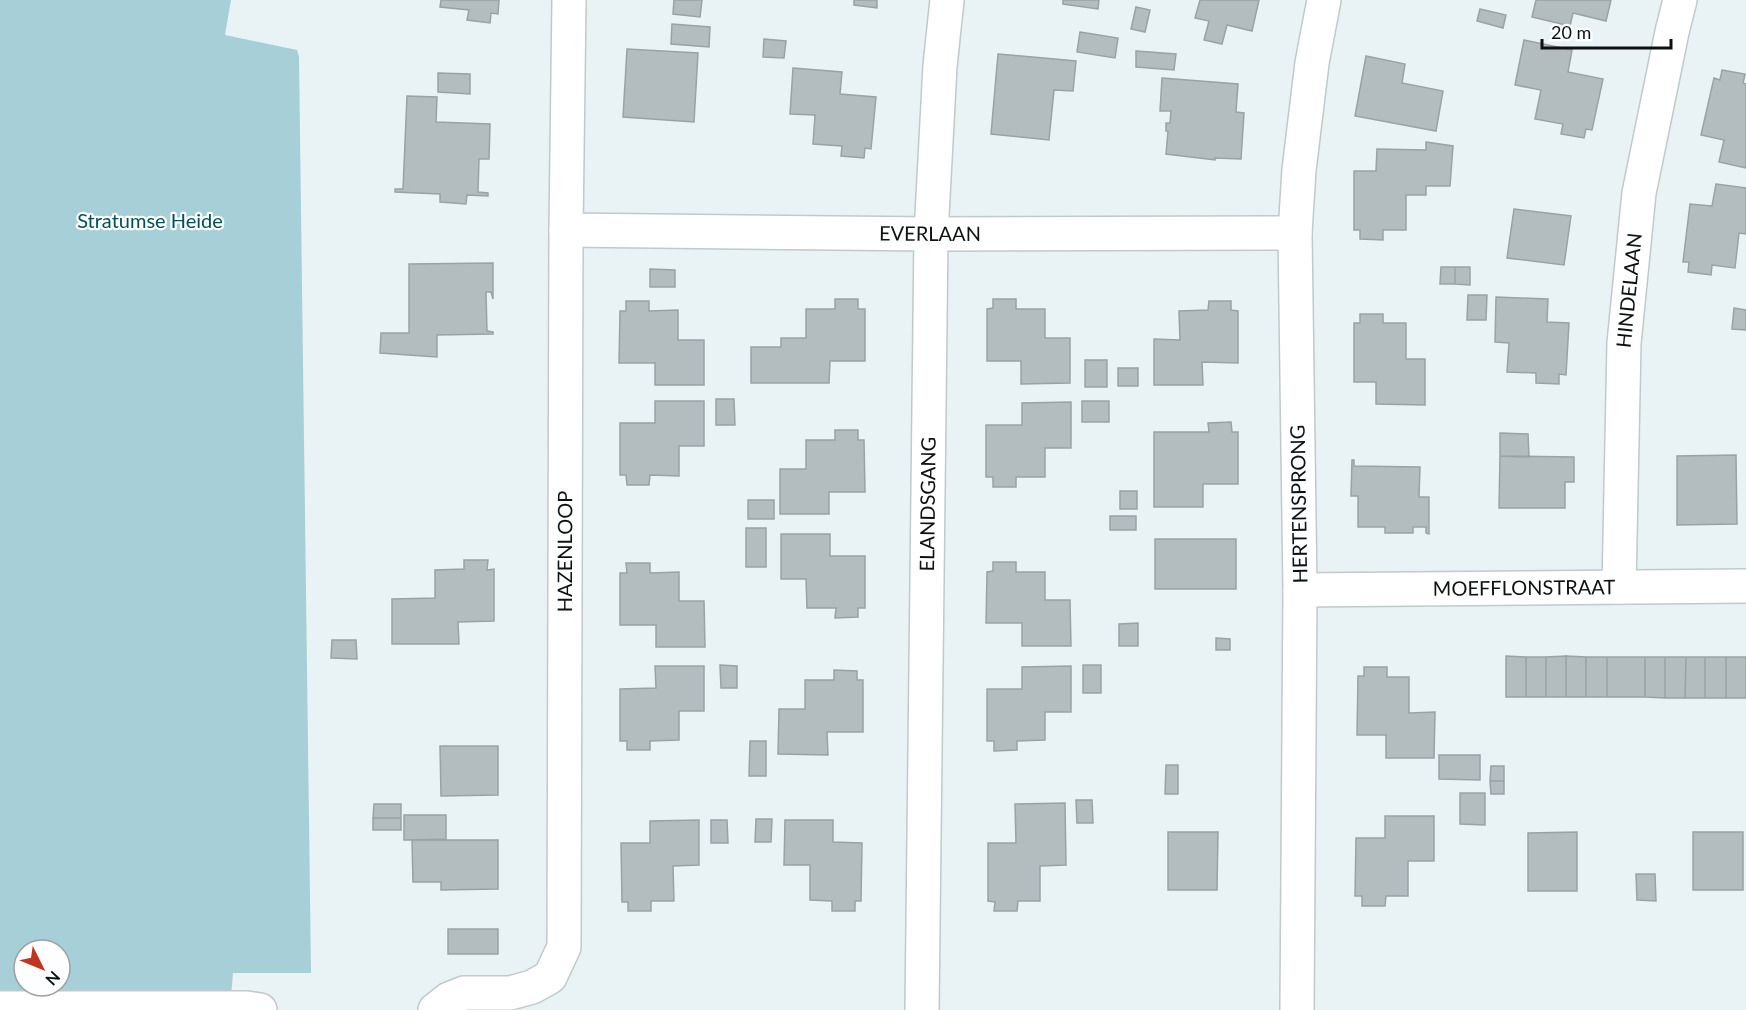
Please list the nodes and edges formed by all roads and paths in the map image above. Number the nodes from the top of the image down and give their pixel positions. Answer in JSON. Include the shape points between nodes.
{"nodes":[{"id":1,"x":569,"y":0,"type":"edge"},
{"id":2,"x":947,"y":0,"type":"edge"},
{"id":3,"x":1324,"y":0,"type":"edge"},
{"id":4,"x":1680,"y":0,"type":"edge"},
{"id":5,"x":566,"y":230,"type":"junction"},
{"id":6,"x":1295,"y":233,"type":"junction"},
{"id":7,"x":931,"y":234,"type":"junction"},
{"id":8,"x":1746,"y":586,"type":"edge"},
{"id":9,"x":1619,"y":587,"type":"junction"},
{"id":10,"x":1300,"y":590,"type":"junction"},
{"id":11,"x":0,"y":1008,"type":"edge"},
{"id":12,"x":260,"y":1010,"type":"edge"},
{"id":13,"x":435,"y":1010,"type":"edge"},
{"id":14,"x":922,"y":1010,"type":"edge"},
{"id":15,"x":1297,"y":1010,"type":"edge"}],
"edges":[{"from":1,"to":5,"type":"street","name":"HAZENLOOP"},
{"from":2,"to":7,"type":"street","name":"ELANDSGANG"},
{"from":3,"to":6,"type":"street","name":"HERTENSPRONG","via":[[1310,74]]},
{"from":4,"to":9,"type":"street","name":"HINDELAAN","via":[[1639,193],[1624,343]]},
{"from":5,"to":7,"type":"street","name":"EVERLAAN"},
{"from":5,"to":13,"type":"street","name":"HAZENLOOP","via":[[564,947],[550,977],[532,987],[510,993],[464,993]]},
{"from":6,"to":7,"type":"street","name":"EVERLAAN"},
{"from":6,"to":10,"type":"street","name":"HERTENSPRONG"},
{"from":7,"to":14,"type":"street","name":"ELANDSGANG"},
{"from":8,"to":9,"type":"street","name":"MOEFFLONSTRAAT"},
{"from":9,"to":10,"type":"street","name":"MOEFFLONSTRAAT"},
{"from":10,"to":15,"type":"street","name":"HERTENSPRONG"},
{"from":11,"to":12,"type":"street"}]}
